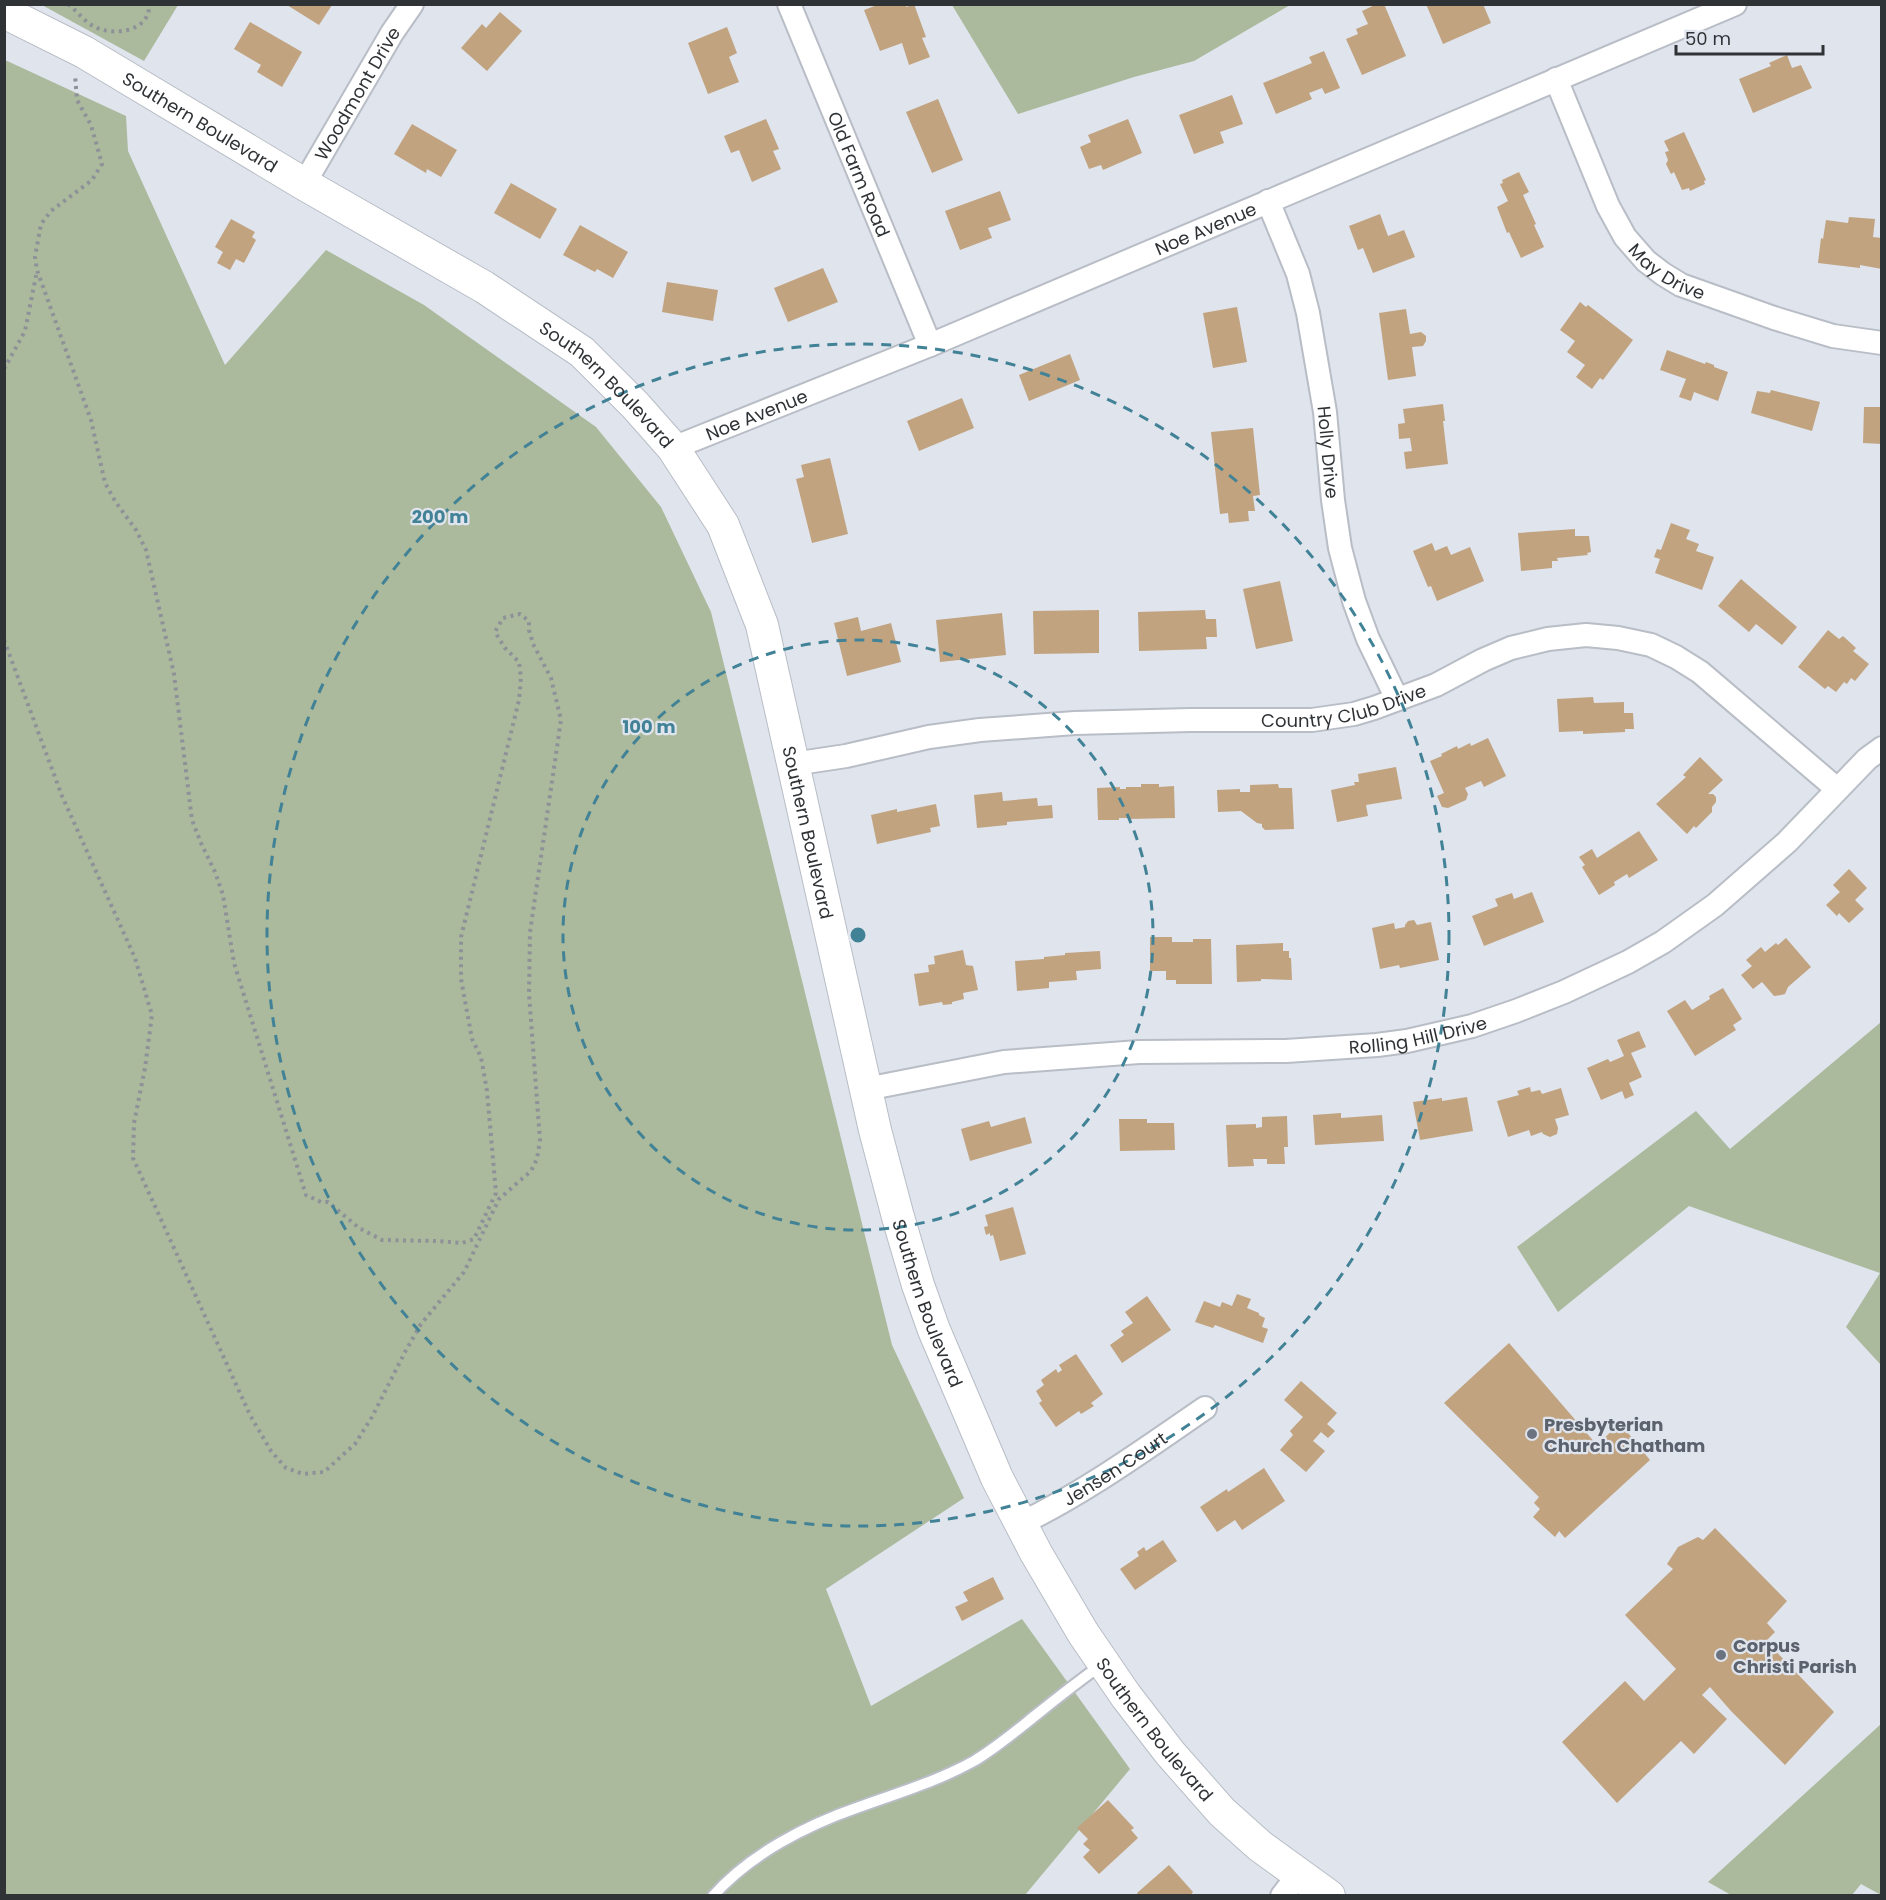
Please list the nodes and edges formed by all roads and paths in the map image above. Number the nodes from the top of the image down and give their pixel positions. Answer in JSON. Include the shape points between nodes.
{"nodes":[{"id":1,"x":68,"y":4,"type":"edge"},
{"id":2,"x":149,"y":4,"type":"edge"},
{"id":3,"x":412,"y":4,"type":"edge"},
{"id":4,"x":789,"y":4,"type":"edge"},
{"id":5,"x":1735,"y":4,"type":"edge"},
{"id":6,"x":4,"y":12,"type":"edge"},
{"id":7,"x":88,"y":39,"type":"junction"},
{"id":8,"x":1556,"y":79,"type":"junction"},
{"id":9,"x":304,"y":184,"type":"junction"},
{"id":10,"x":1268,"y":201,"type":"junction"},
{"id":11,"x":37,"y":270,"type":"junction"},
{"id":12,"x":1881,"y":343,"type":"edge"},
{"id":13,"x":930,"y":345,"type":"junction"},
{"id":14,"x":4,"y":369,"type":"edge"},
{"id":15,"x":673,"y":448,"type":"junction"},
{"id":16,"x":4,"y":640,"type":"edge"},
{"id":17,"x":1397,"y":699,"type":"junction"},
{"id":18,"x":1881,"y":748,"type":"edge"},
{"id":19,"x":793,"y":764,"type":"junction"},
{"id":20,"x":1837,"y":789,"type":"junction"},
{"id":21,"x":866,"y":1089,"type":"junction"},
{"id":22,"x":1205,"y":1408,"type":"dead end"},
{"id":23,"x":1020,"y":1524,"type":"junction"},
{"id":24,"x":1104,"y":1663,"type":"junction"},
{"id":25,"x":1290,"y":1885,"type":"edge"},
{"id":26,"x":713,"y":1896,"type":"edge"},
{"id":27,"x":1329,"y":1896,"type":"edge"}],
"edges":[{"from":1,"to":7,"type":"path"},
{"from":2,"to":7,"type":"path","via":[[150,10],[142,23],[126,32],[105,31]]},
{"from":3,"to":9,"type":"street","name":"Woodmont Drive"},
{"from":4,"to":13,"type":"street","name":"Old Farm Road"},
{"from":5,"to":8,"type":"street","name":"Noe Avenue"},
{"from":6,"to":7,"type":"main road","name":"Southern Boulevard"},
{"from":7,"to":9,"type":"main road","name":"Southern Boulevard"},
{"from":7,"to":11,"type":"path","via":[[74,76],[77,100],[91,124],[102,164],[92,180],[51,211],[42,224],[35,257]]},
{"from":8,"to":10,"type":"street","name":"Noe Avenue"},
{"from":8,"to":12,"type":"street","name":"May Drive","via":[[1608,206],[1625,237],[1646,261],[1681,285],[1764,314],[1833,336]]},
{"from":9,"to":15,"type":"main road","name":"Southern Boulevard","via":[[484,286],[582,352]]},
{"from":10,"to":13,"type":"street","name":"Noe Avenue"},
{"from":10,"to":17,"type":"street","name":"Holly Drive","via":[[1298,274],[1308,314],[1325,412],[1340,548],[1368,639]]},
{"from":11,"to":14,"type":"path","via":[[24,331]]},
{"from":11,"to":16,"type":"path","via":[[88,411],[105,483],[147,550],[174,674],[192,820],[223,895],[234,963],[306,1195],[328,1202],[358,1228],[382,1240],[462,1244],[474,1239],[496,1193],[488,1091],[472,1039],[461,979],[461,936],[519,700],[519,662],[495,632],[503,618],[520,614],[529,621],[533,644],[551,678],[561,720],[530,932],[529,994],[540,1140],[537,1159],[531,1171],[499,1199],[464,1272],[421,1324],[355,1444],[324,1472],[303,1474],[286,1468],[271,1451],[250,1415],[133,1158],[134,1124],[153,1015],[135,958],[62,796]]},
{"from":13,"to":15,"type":"street","name":"Noe Avenue"},
{"from":15,"to":19,"type":"main road","name":"Southern Boulevard","via":[[723,525],[762,625]]},
{"from":17,"to":19,"type":"street","name":"Country Club Drive","via":[[1354,714],[1312,720],[1075,723],[980,730]]},
{"from":17,"to":20,"type":"street","name":"Country Club Drive","via":[[1533,642],[1586,636],[1618,638],[1651,645],[1700,672]]},
{"from":18,"to":20,"type":"street","name":"Rolling Hill Drive"},
{"from":19,"to":21,"type":"main road","name":"Southern Boulevard"},
{"from":20,"to":21,"type":"street","name":"Rolling Hill Drive","via":[[1746,879],[1663,942],[1564,992],[1472,1026],[1407,1041],[1339,1049],[1138,1052],[1004,1062]]},
{"from":21,"to":23,"type":"main road","name":"Southern Boulevard","via":[[926,1307]]},
{"from":22,"to":23,"type":"street","name":"Jensen Court","via":[[1107,1475]]},
{"from":23,"to":24,"type":"main road","name":"Southern Boulevard"},
{"from":24,"to":25,"type":"main road","name":"Southern Boulevard","via":[[1192,1780],[1260,1846]]},
{"from":24,"to":26,"type":"lane","via":[[974,1761],[791,1836],[746,1864]]},
{"from":25,"to":27,"type":"main road","name":"Southern Boulevard"}]}
